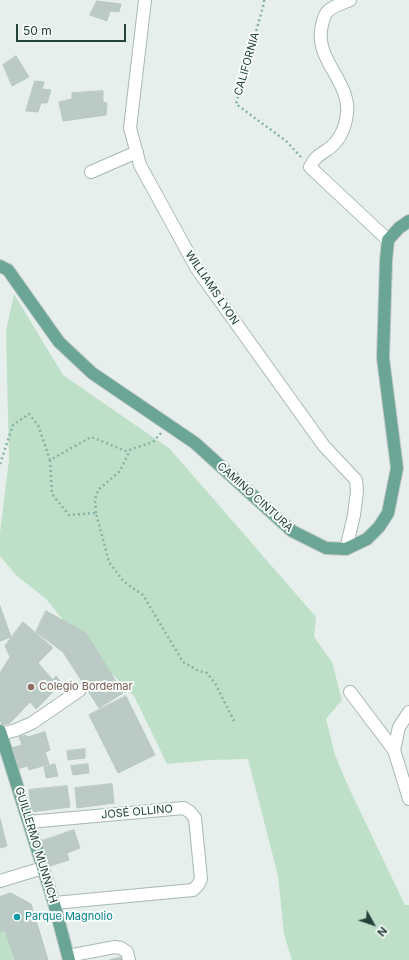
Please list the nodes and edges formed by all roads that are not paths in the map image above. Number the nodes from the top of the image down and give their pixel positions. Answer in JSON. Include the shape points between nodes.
{"nodes":[{"id":1,"x":146,"y":0,"type":"edge"},
{"id":2,"x":350,"y":0,"type":"edge"},
{"id":3,"x":136,"y":152,"type":"junction"},
{"id":4,"x":90,"y":172,"type":"dead end"},
{"id":5,"x":409,"y":221,"type":"edge"},
{"id":6,"x":388,"y":240,"type":"junction"},
{"id":7,"x":0,"y":266,"type":"edge"},
{"id":8,"x":346,"y":549,"type":"junction"},
{"id":9,"x":80,"y":690,"type":"dead end"},
{"id":10,"x":350,"y":692,"type":"dead end"},
{"id":11,"x":409,"y":712,"type":"edge"},
{"id":12,"x":0,"y":732,"type":"edge"},
{"id":13,"x":394,"y":750,"type":"junction"},
{"id":14,"x":409,"y":799,"type":"edge"},
{"id":15,"x":29,"y":822,"type":"junction"},
{"id":16,"x":43,"y":868,"type":"junction"},
{"id":17,"x":0,"y":881,"type":"edge"},
{"id":18,"x":54,"y":903,"type":"junction"},
{"id":19,"x":69,"y":958,"type":"edge"},
{"id":20,"x":130,"y":960,"type":"edge"}],
"edges":[{"from":1,"to":3,"type":"street","name":"WILLIAMS LYON","via":[[130,128]]},
{"from":2,"to":6,"type":"street","via":[[328,11],[324,16],[320,37],[324,54],[344,89],[347,102],[344,130],[336,143],[317,155],[310,167]]},
{"from":3,"to":4,"type":"street"},
{"from":3,"to":8,"type":"street","name":"WILLIAMS LYON","via":[[140,165],[197,269],[324,446],[356,480],[357,491]]},
{"from":5,"to":6,"type":"main road","via":[[398,228]]},
{"from":6,"to":8,"type":"main road","name":"CAMINO CINTURA","via":[[383,358],[397,468],[388,514],[367,539]]},
{"from":7,"to":8,"type":"main road","name":"CAMINO CINTURA","via":[[8,270],[59,342],[92,373],[195,443],[292,531],[326,548]]},
{"from":9,"to":12,"type":"street","via":[[32,723],[16,730]]},
{"from":10,"to":13,"type":"street"},
{"from":11,"to":13,"type":"street","via":[[399,727]]},
{"from":12,"to":15,"type":"main road","name":"GUILLERMO MUNNICH"},
{"from":13,"to":14,"type":"street"},
{"from":15,"to":16,"type":"main road","name":"GUILLERMO MUNNICH"},
{"from":15,"to":18,"type":"street","name":"JOSÉ OLLINO","via":[[184,808],[195,818],[201,879],[193,890]]},
{"from":16,"to":17,"type":"street"},
{"from":16,"to":18,"type":"main road","name":"GUILLERMO MUNNICH"},
{"from":18,"to":19,"type":"main road","name":"GUILLERMO MUNNICH"},
{"from":19,"to":20,"type":"street","via":[[115,947],[127,952]]}]}
